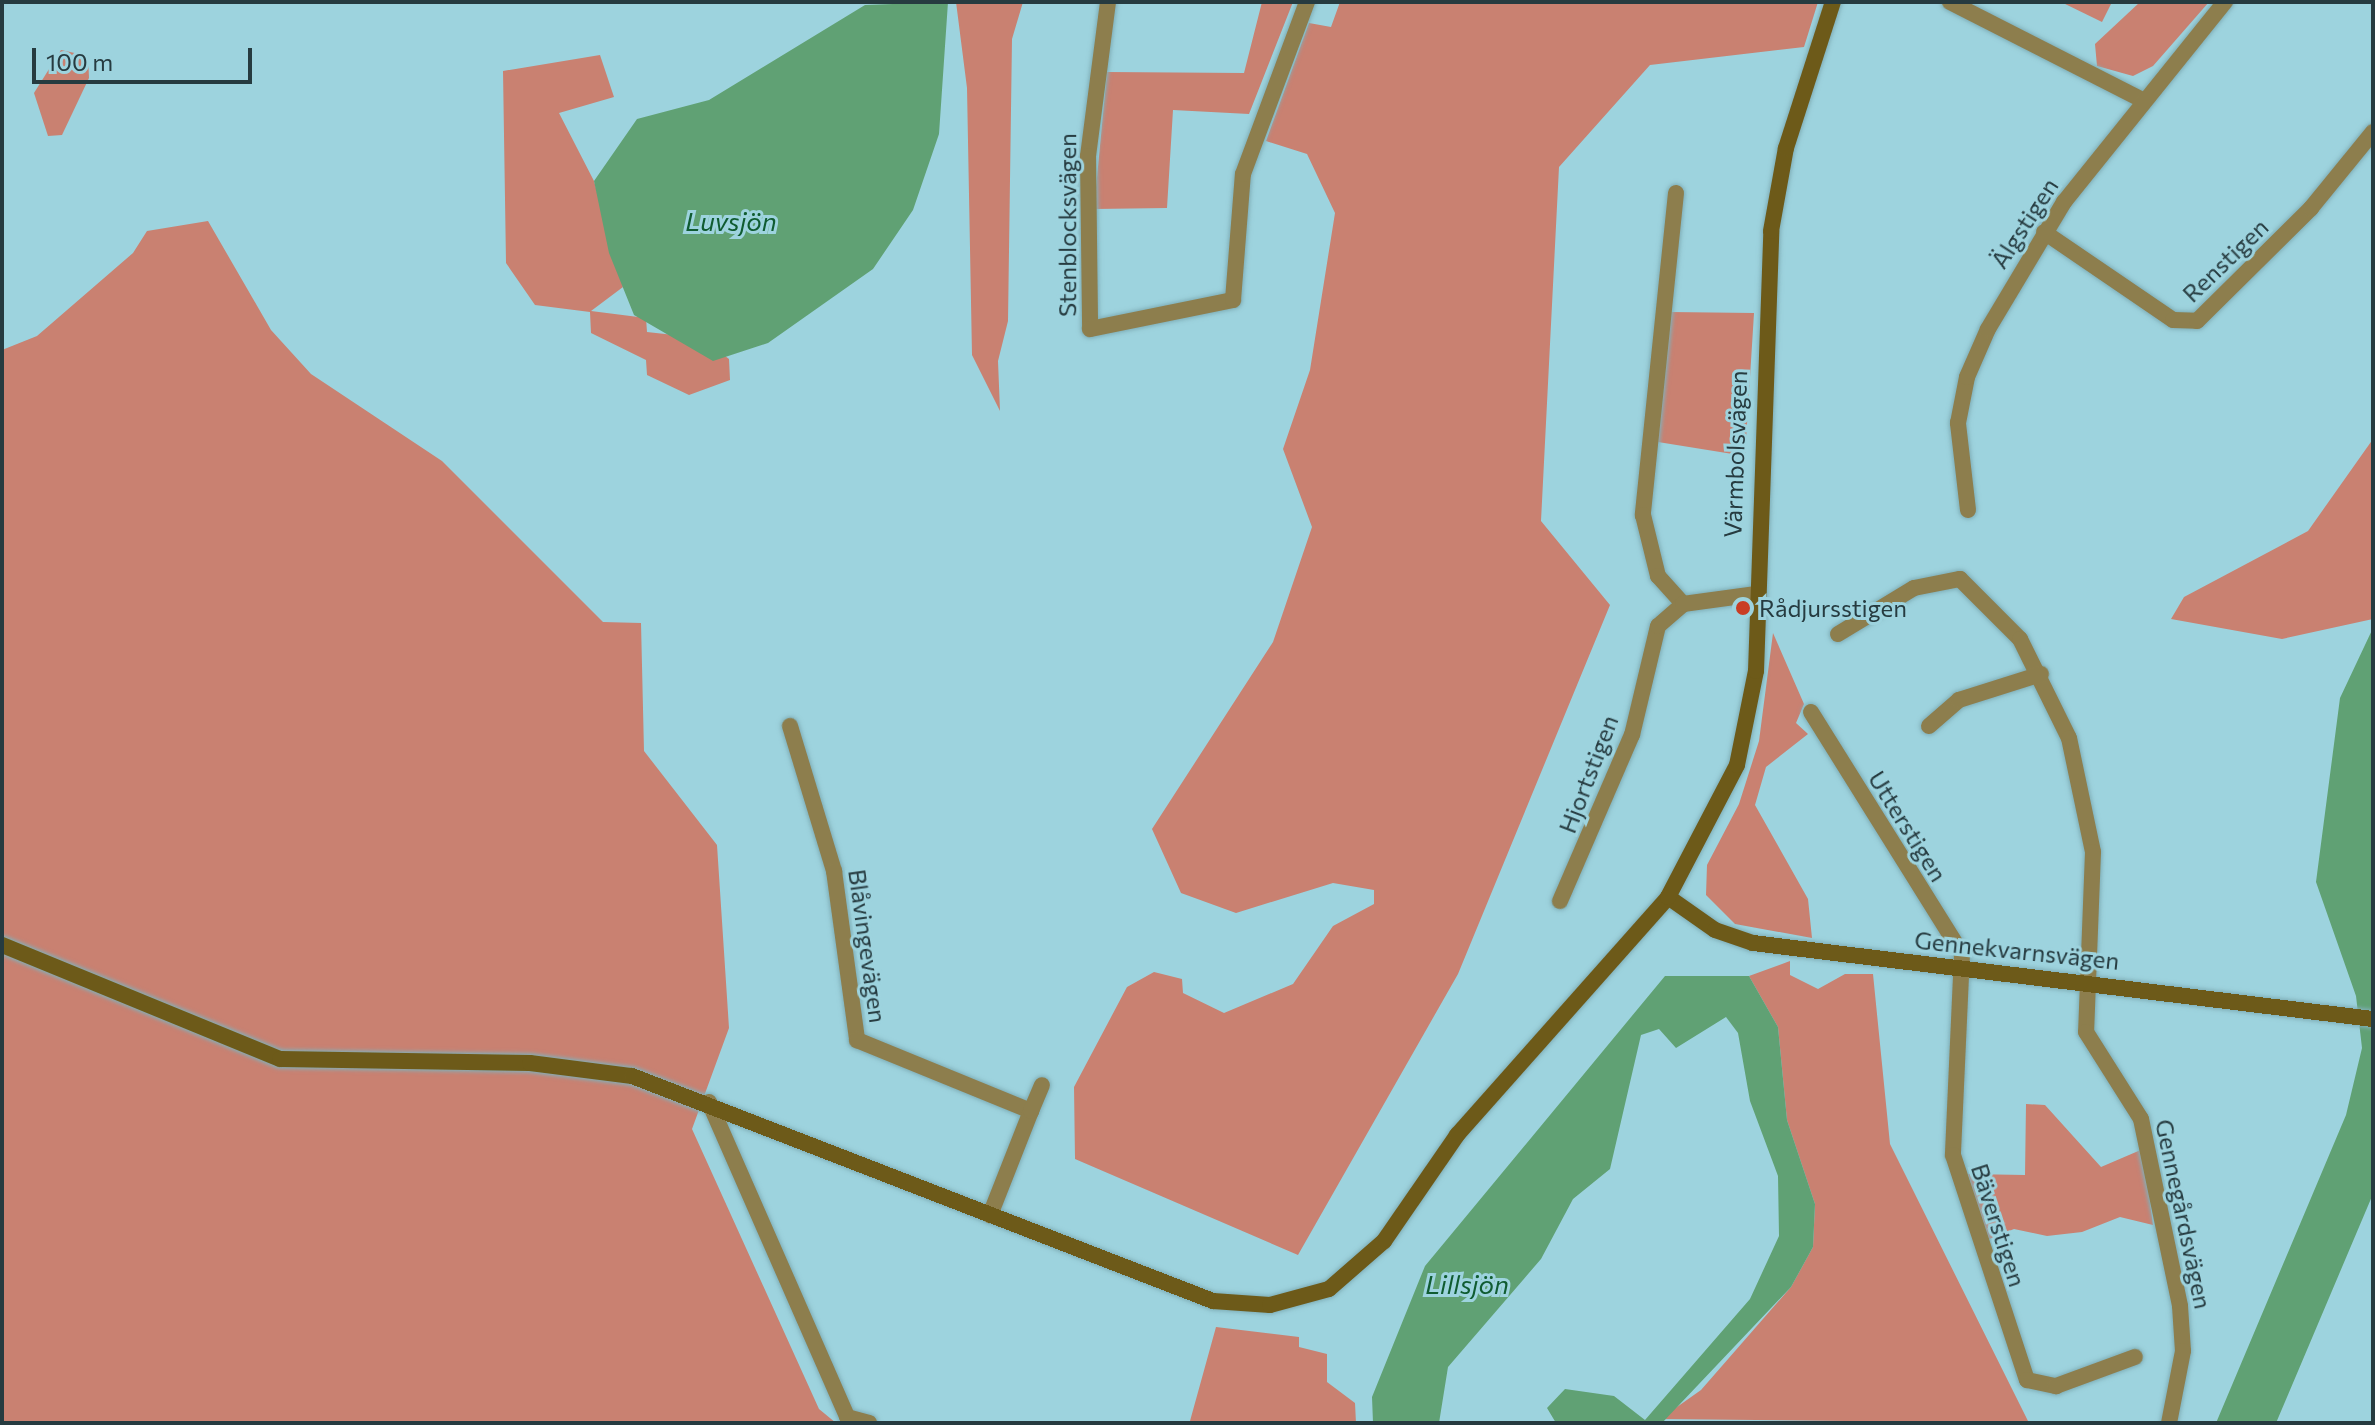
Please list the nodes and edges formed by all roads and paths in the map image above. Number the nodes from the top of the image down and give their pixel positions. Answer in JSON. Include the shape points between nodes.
{"nodes":[{"id":1,"x":1108,"y":2,"type":"edge"},
{"id":2,"x":1307,"y":2,"type":"edge"},
{"id":3,"x":1833,"y":2,"type":"edge"},
{"id":4,"x":1950,"y":2,"type":"edge"},
{"id":5,"x":2225,"y":2,"type":"edge"},
{"id":6,"x":2142,"y":100,"type":"junction"},
{"id":7,"x":2373,"y":132,"type":"edge"},
{"id":8,"x":1676,"y":193,"type":"dead end"},
{"id":9,"x":2044,"y":232,"type":"junction"},
{"id":10,"x":1968,"y":510,"type":"dead end"},
{"id":11,"x":1756,"y":594,"type":"junction"},
{"id":12,"x":1683,"y":604,"type":"junction"},
{"id":13,"x":1838,"y":634,"type":"dead end"},
{"id":14,"x":2041,"y":674,"type":"junction"},
{"id":15,"x":1811,"y":712,"type":"dead end"},
{"id":16,"x":790,"y":726,"type":"dead end"},
{"id":17,"x":1929,"y":726,"type":"dead end"},
{"id":18,"x":1668,"y":897,"type":"junction"},
{"id":19,"x":1560,"y":901,"type":"dead end"},
{"id":20,"x":2,"y":945,"type":"edge"},
{"id":21,"x":1963,"y":965,"type":"junction"},
{"id":22,"x":2086,"y":981,"type":"junction"},
{"id":23,"x":2373,"y":1019,"type":"edge"},
{"id":24,"x":1042,"y":1085,"type":"dead end"},
{"id":25,"x":709,"y":1102,"type":"junction"},
{"id":26,"x":1031,"y":1111,"type":"junction"},
{"id":27,"x":990,"y":1215,"type":"junction"},
{"id":28,"x":2135,"y":1357,"type":"dead end"},
{"id":29,"x":869,"y":1423,"type":"edge"},
{"id":30,"x":2169,"y":1423,"type":"edge"}],
"edges":[{"from":1,"to":2,"type":"street","name":"Stenblocksvägen","via":[[1088,156],[1090,329],[1233,300],[1243,174]]},
{"from":3,"to":11,"type":"street","name":"Värmbolsvägen","via":[[1786,148],[1771,231]]},
{"from":4,"to":6,"type":"street"},
{"from":5,"to":6,"type":"street","name":"Älgstigen"},
{"from":6,"to":9,"type":"street","name":"Älgstigen"},
{"from":7,"to":9,"type":"street","name":"Renstigen","via":[[2261,260],[2189,324]]},
{"from":8,"to":12,"type":"street","via":[[1643,515],[1658,576]]},
{"from":9,"to":10,"type":"street","name":"Älgstigen","via":[[1967,377],[1958,423]]},
{"from":11,"to":12,"type":"street"},
{"from":11,"to":18,"type":"street","name":"Värmbolsvägen","via":[[1756,671],[1737,765]]},
{"from":12,"to":19,"type":"street","name":"Hjortstigen","via":[[1650,638],[1632,735]]},
{"from":13,"to":14,"type":"street","name":"Gennegårdsvägen","via":[[1934,579],[1960,579],[1985,597]]},
{"from":14,"to":17,"type":"street","via":[[1959,700]]},
{"from":14,"to":22,"type":"street","name":"Gennegårdsvägen","via":[[2069,738],[2093,852]]},
{"from":15,"to":21,"type":"street","name":"Utterstigen","via":[[1959,946]]},
{"from":16,"to":26,"type":"street","name":"Blåvingevägen","via":[[834,871],[857,1040]]},
{"from":18,"to":21,"type":"street","name":"Gennekvarnsvägen","via":[[1715,930],[1753,943]]},
{"from":18,"to":27,"type":"street","name":"Värmbolsvägen","via":[[1457,1135],[1384,1241],[1329,1289],[1270,1305],[1213,1301]]},
{"from":20,"to":25,"type":"street","name":"Värmbolsvägen","via":[[280,1059],[570,1065]]},
{"from":21,"to":22,"type":"street","name":"Gennekvarnsvägen"},
{"from":21,"to":28,"type":"street","name":"Bäverstigen","via":[[1955,1167],[2027,1380],[2056,1386]]},
{"from":22,"to":23,"type":"street","name":"Gennekvarnsvägen"},
{"from":22,"to":30,"type":"street","name":"Gennegårdsvägen","via":[[2086,1032],[2141,1119],[2180,1306],[2183,1351]]},
{"from":24,"to":26,"type":"street"},
{"from":25,"to":27,"type":"street","name":"Värmbolsvägen"},
{"from":25,"to":29,"type":"street","via":[[847,1417]]},
{"from":26,"to":27,"type":"street"}]}
